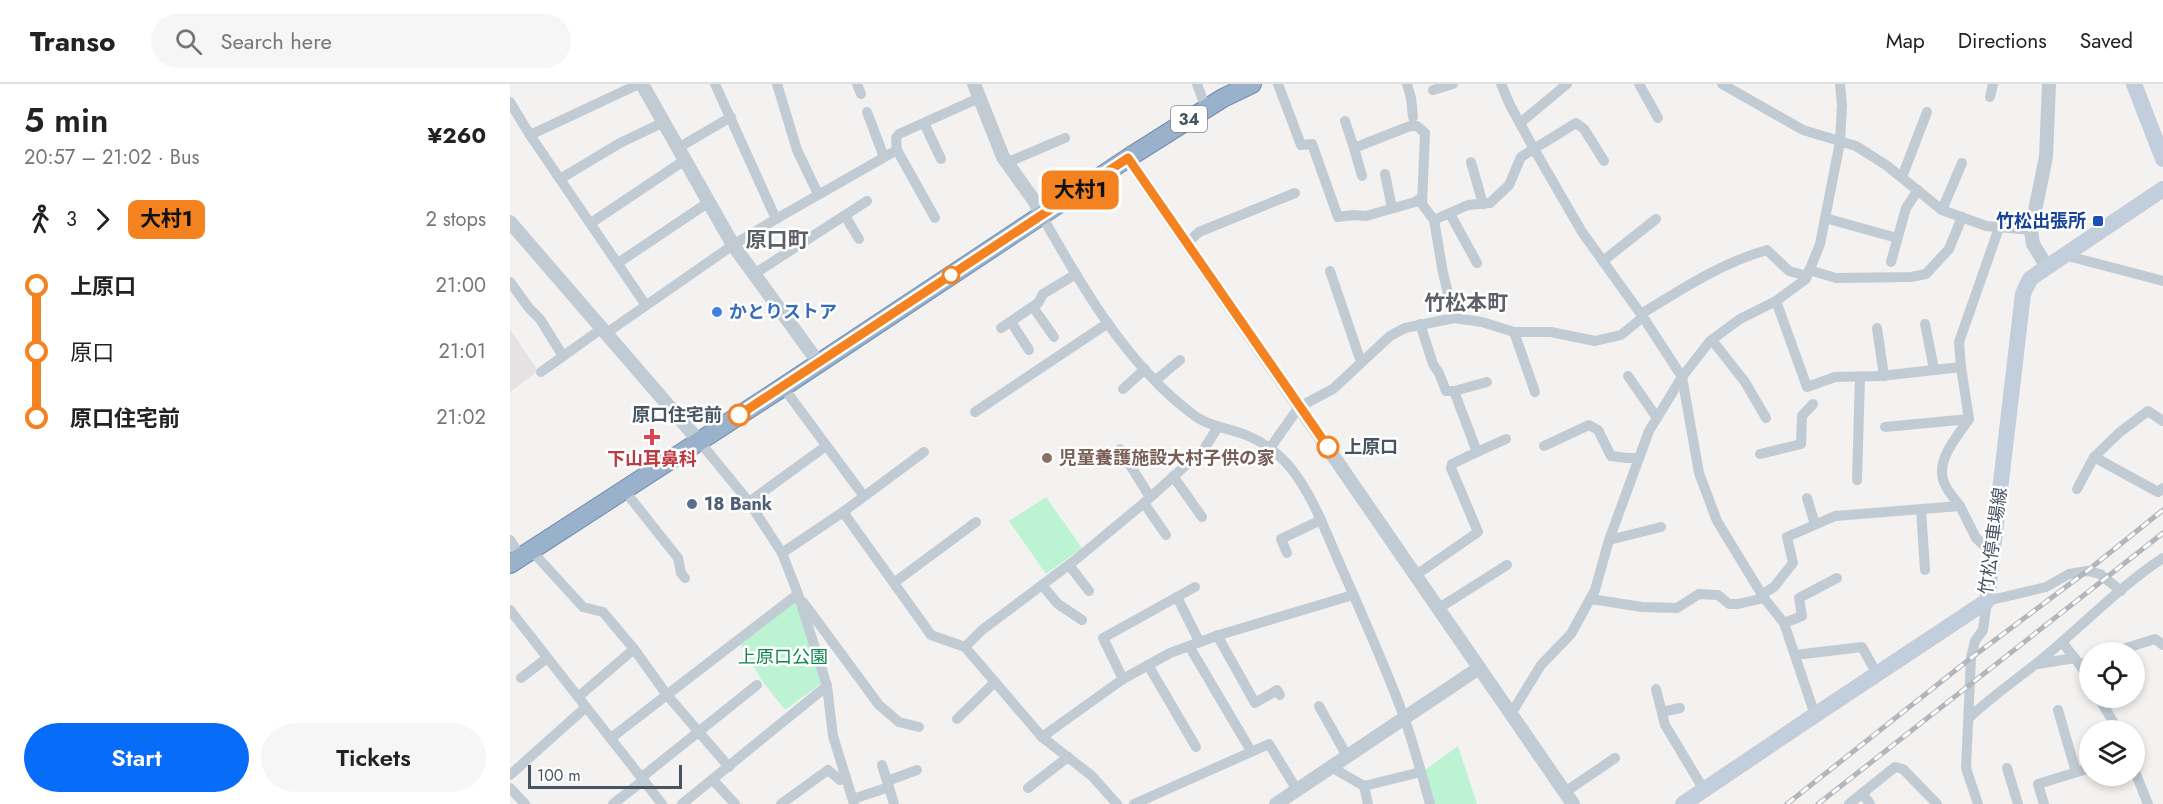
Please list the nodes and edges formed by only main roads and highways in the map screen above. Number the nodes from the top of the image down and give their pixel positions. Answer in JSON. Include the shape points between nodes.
{"nodes":[{"id":1,"x":1252,"y":84,"type":"edge"},
{"id":2,"x":2134,"y":84,"type":"edge"},
{"id":3,"x":2163,"y":159,"type":"edge"},
{"id":4,"x":2163,"y":189,"type":"edge"},
{"id":5,"x":521,"y":557,"type":"edge"},
{"id":6,"x":1683,"y":804,"type":"edge"}],
"edges":[{"from":1,"to":5,"type":"highway","number":"34","via":[[1128,158]]},
{"from":2,"to":3,"type":"main road"},
{"from":4,"to":6,"type":"main road","name":"竹松停車場線","via":[[2030,279],[2023,294],[1987,601]]}]}
